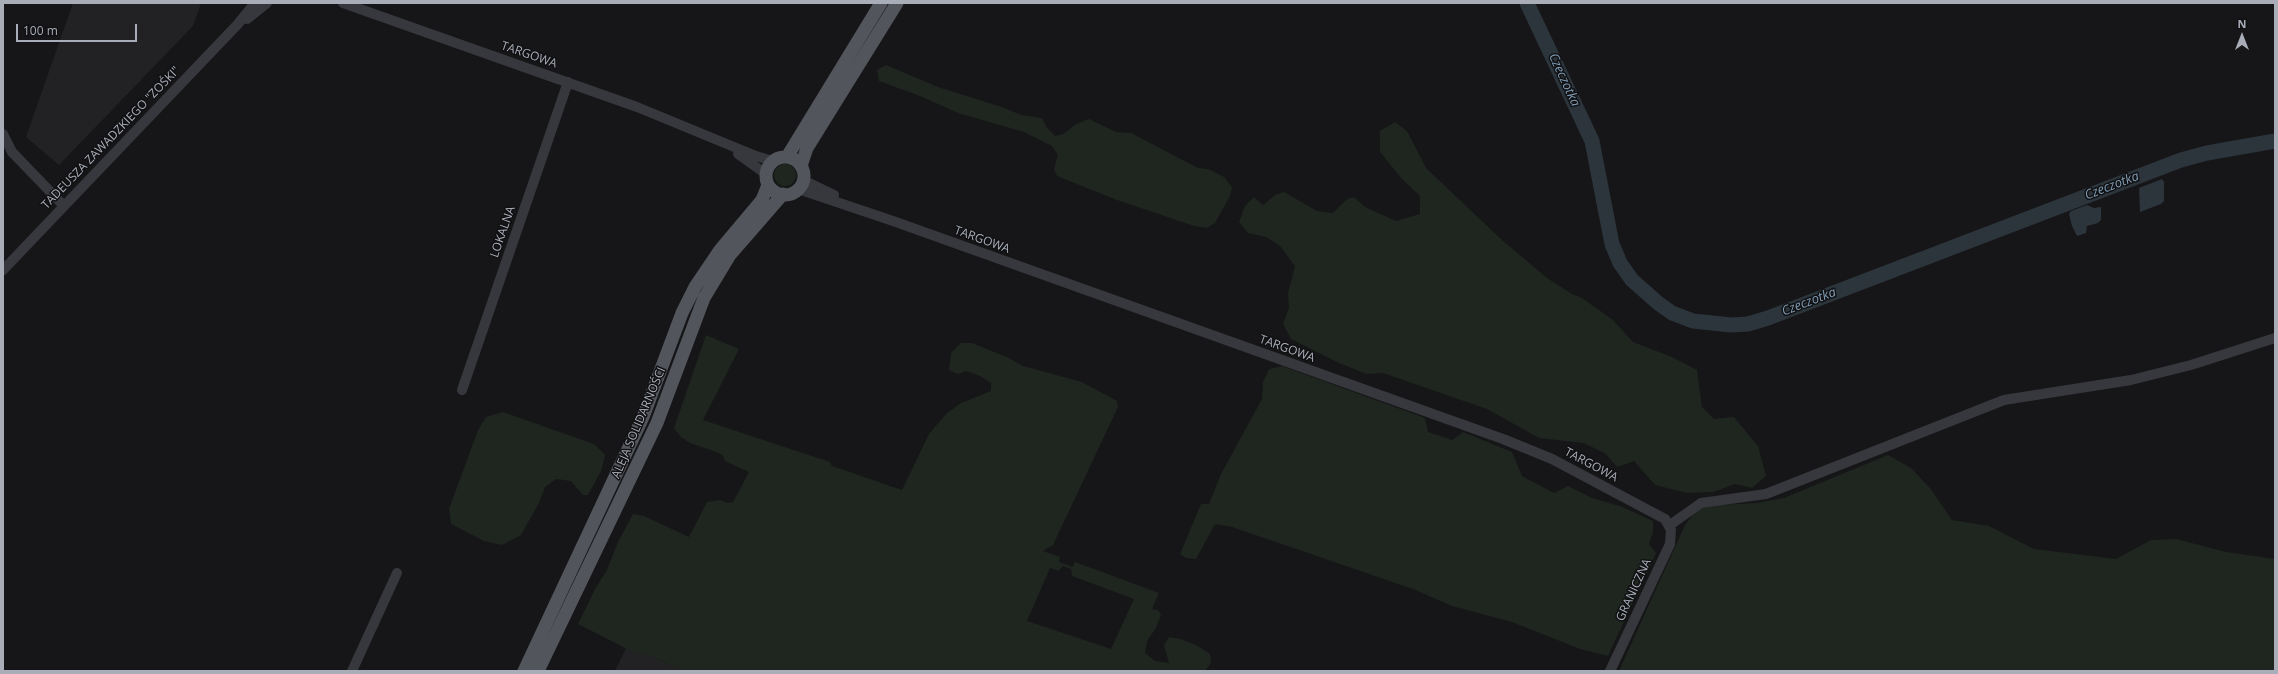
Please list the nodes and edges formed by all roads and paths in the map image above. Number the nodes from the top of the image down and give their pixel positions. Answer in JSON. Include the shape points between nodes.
{"nodes":[{"id":1,"x":255,"y":3,"type":"edge"},
{"id":2,"x":267,"y":3,"type":"edge"},
{"id":3,"x":343,"y":3,"type":"edge"},
{"id":4,"x":881,"y":3,"type":"edge"},
{"id":5,"x":897,"y":3,"type":"edge"},
{"id":6,"x":237,"y":26,"type":"junction"},
{"id":7,"x":568,"y":82,"type":"junction"},
{"id":8,"x":3,"y":134,"type":"edge"},
{"id":9,"x":706,"y":134,"type":"junction"},
{"id":10,"x":787,"y":157,"type":"junction"},
{"id":11,"x":773,"y":161,"type":"junction"},
{"id":12,"x":801,"y":166,"type":"junction"},
{"id":13,"x":767,"y":179,"type":"junction"},
{"id":14,"x":800,"y":184,"type":"junction"},
{"id":15,"x":783,"y":194,"type":"junction"},
{"id":16,"x":64,"y":206,"type":"junction"},
{"id":17,"x":3,"y":270,"type":"edge"},
{"id":18,"x":2275,"y":338,"type":"edge"},
{"id":19,"x":462,"y":390,"type":"dead end"},
{"id":20,"x":1667,"y":522,"type":"junction"},
{"id":21,"x":397,"y":573,"type":"dead end"},
{"id":22,"x":352,"y":671,"type":"edge"},
{"id":23,"x":524,"y":671,"type":"edge"},
{"id":24,"x":538,"y":671,"type":"edge"},
{"id":25,"x":1610,"y":671,"type":"edge"}],
"edges":[{"from":1,"to":6,"type":"street","name":"TADEUSZA ZAWADZKIEGO \"ZOŚKI\""},
{"from":2,"to":6,"type":"street","name":"TADEUSZA ZAWADZKIEGO \"ZOŚKI\""},
{"from":3,"to":7,"type":"street","name":"TARGOWA"},
{"from":4,"to":10,"type":"main road"},
{"from":5,"to":12,"type":"main road","via":[[807,148]]},
{"from":6,"to":16,"type":"street","name":"TADEUSZA ZAWADZKIEGO \"ZOŚKI\""},
{"from":7,"to":9,"type":"street","name":"TARGOWA"},
{"from":7,"to":19,"type":"street","name":"LOKALNA"},
{"from":8,"to":16,"type":"street","via":[[12,152]]},
{"from":9,"to":11,"type":"street","name":"TARGOWA"},
{"from":9,"to":13,"type":"street","name":"TARGOWA"},
{"from":10,"to":11,"type":"main road"},
{"from":10,"to":12,"type":"main road"},
{"from":11,"to":13,"type":"main road"},
{"from":12,"to":14,"type":"main road"},
{"from":13,"to":15,"type":"main road","via":[[775,191]]},
{"from":13,"to":23,"type":"main road","name":"ALEJA SOLIDARNOŚCI","via":[[762,200],[720,250],[695,287],[682,313],[640,424]]},
{"from":14,"to":15,"type":"main road"},
{"from":14,"to":20,"type":"street","name":"TARGOWA","via":[[893,220],[1503,439],[1552,459]]},
{"from":15,"to":24,"type":"main road","name":"ALEJA SOLIDARNOŚCI","via":[[730,255],[704,298],[657,423]]},
{"from":16,"to":17,"type":"street","name":"TADEUSZA ZAWADZKIEGO \"ZOŚKI\""},
{"from":18,"to":20,"type":"street","via":[[2191,365],[2131,380],[2004,400],[1766,494],[1700,503]]},
{"from":20,"to":25,"type":"street","name":"GRANICZNA","via":[[1671,536],[1670,544]]},
{"from":21,"to":22,"type":"street"}]}
